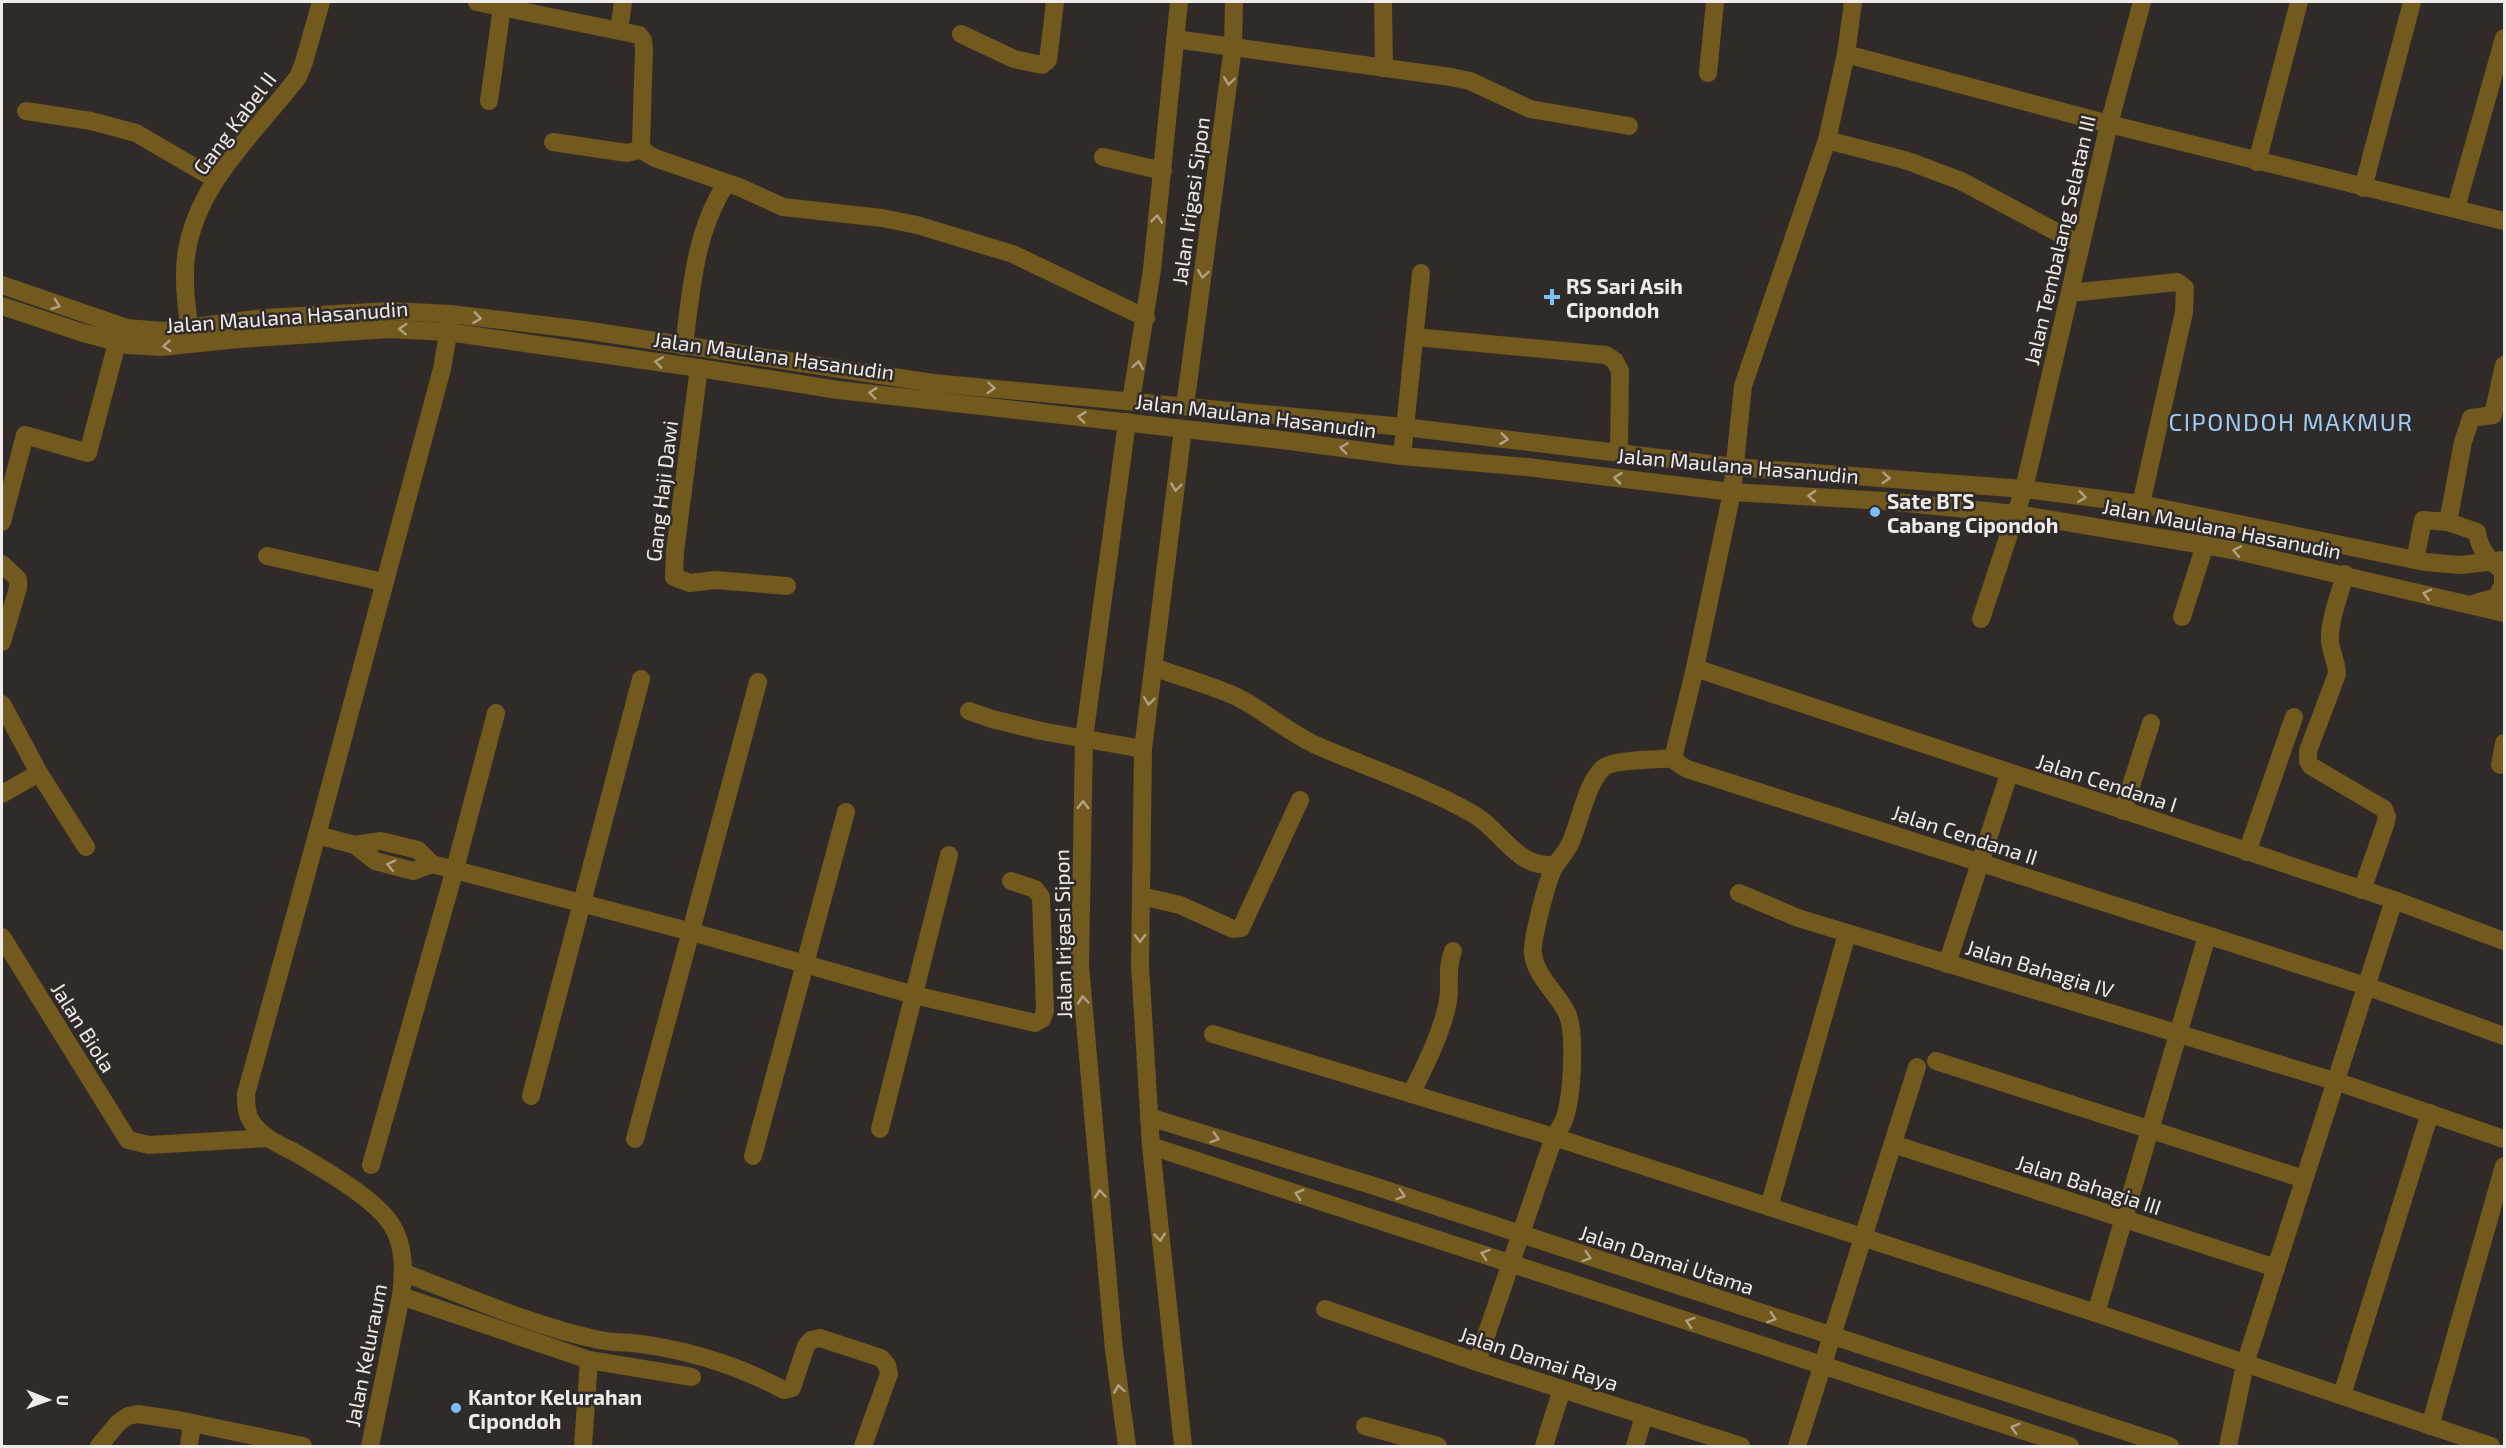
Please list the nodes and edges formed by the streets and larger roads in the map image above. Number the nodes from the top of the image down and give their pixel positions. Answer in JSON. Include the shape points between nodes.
{"nodes":[{"id":1,"x":321,"y":2,"type":"edge"},
{"id":2,"x":477,"y":2,"type":"edge"},
{"id":3,"x":624,"y":2,"type":"edge"},
{"id":4,"x":1055,"y":2,"type":"edge"},
{"id":5,"x":1179,"y":2,"type":"edge"},
{"id":6,"x":1234,"y":2,"type":"edge"},
{"id":7,"x":1383,"y":2,"type":"edge"},
{"id":8,"x":1715,"y":2,"type":"edge"},
{"id":9,"x":1853,"y":2,"type":"edge"},
{"id":10,"x":2142,"y":2,"type":"edge"},
{"id":11,"x":2299,"y":2,"type":"edge"},
{"id":12,"x":2412,"y":2,"type":"edge"},
{"id":13,"x":502,"y":7,"type":"junction"},
{"id":14,"x":619,"y":30,"type":"junction"},
{"id":15,"x":961,"y":34,"type":"dead end"},
{"id":16,"x":2505,"y":38,"type":"edge"},
{"id":17,"x":1178,"y":39,"type":"junction"},
{"id":18,"x":1231,"y":47,"type":"junction"},
{"id":19,"x":1846,"y":54,"type":"junction"},
{"id":20,"x":1384,"y":68,"type":"junction"},
{"id":21,"x":1708,"y":73,"type":"dead end"},
{"id":22,"x":489,"y":100,"type":"dead end"},
{"id":23,"x":26,"y":111,"type":"dead end"},
{"id":24,"x":2109,"y":124,"type":"junction"},
{"id":25,"x":1629,"y":126,"type":"dead end"},
{"id":26,"x":1827,"y":140,"type":"junction"},
{"id":27,"x":553,"y":142,"type":"dead end"},
{"id":28,"x":643,"y":149,"type":"junction"},
{"id":29,"x":1103,"y":157,"type":"dead end"},
{"id":30,"x":2257,"y":162,"type":"junction"},
{"id":31,"x":1163,"y":171,"type":"junction"},
{"id":32,"x":215,"y":179,"type":"junction"},
{"id":33,"x":726,"y":184,"type":"junction"},
{"id":34,"x":2363,"y":188,"type":"junction"},
{"id":35,"x":2456,"y":208,"type":"junction"},
{"id":36,"x":2505,"y":221,"type":"edge"},
{"id":37,"x":2081,"y":245,"type":"junction"},
{"id":38,"x":1420,"y":273,"type":"dead end"},
{"id":39,"x":2,"y":285,"type":"edge"},
{"id":40,"x":2070,"y":293,"type":"junction"},
{"id":41,"x":2,"y":306,"type":"edge"},
{"id":42,"x":1146,"y":318,"type":"junction"},
{"id":43,"x":189,"y":328,"type":"junction"},
{"id":44,"x":448,"y":331,"type":"junction"},
{"id":45,"x":1415,"y":337,"type":"junction"},
{"id":46,"x":685,"y":339,"type":"junction"},
{"id":47,"x":117,"y":343,"type":"junction"},
{"id":48,"x":2505,"y":365,"type":"edge"},
{"id":49,"x":699,"y":368,"type":"junction"},
{"id":50,"x":1136,"y":398,"type":"junction"},
{"id":51,"x":1181,"y":406,"type":"junction"},
{"id":52,"x":1405,"y":420,"type":"junction"},
{"id":53,"x":1134,"y":423,"type":"junction"},
{"id":54,"x":1180,"y":428,"type":"junction"},
{"id":55,"x":1468,"y":434,"type":"junction"},
{"id":56,"x":1619,"y":452,"type":"junction"},
{"id":57,"x":1402,"y":456,"type":"junction"},
{"id":58,"x":1466,"y":462,"type":"junction"},
{"id":59,"x":1736,"y":463,"type":"junction"},
{"id":60,"x":2024,"y":489,"type":"junction"},
{"id":61,"x":1732,"y":492,"type":"junction"},
{"id":62,"x":2141,"y":504,"type":"junction"},
{"id":63,"x":2017,"y":514,"type":"junction"},
{"id":64,"x":2,"y":522,"type":"edge"},
{"id":65,"x":2448,"y":522,"type":"junction"},
{"id":66,"x":2205,"y":545,"type":"junction"},
{"id":67,"x":267,"y":556,"type":"dead end"},
{"id":68,"x":2415,"y":560,"type":"junction"},
{"id":69,"x":2497,"y":560,"type":"edge"},
{"id":70,"x":2,"y":564,"type":"edge"},
{"id":71,"x":2345,"y":574,"type":"junction"},
{"id":72,"x":383,"y":582,"type":"junction"},
{"id":73,"x":787,"y":586,"type":"dead end"},
{"id":74,"x":2471,"y":605,"type":"junction"},
{"id":75,"x":2505,"y":613,"type":"edge"},
{"id":76,"x":2182,"y":618,"type":"dead end"},
{"id":77,"x":1981,"y":619,"type":"dead end"},
{"id":78,"x":2,"y":642,"type":"edge"},
{"id":79,"x":1154,"y":667,"type":"junction"},
{"id":80,"x":1695,"y":668,"type":"junction"},
{"id":81,"x":641,"y":679,"type":"dead end"},
{"id":82,"x":758,"y":682,"type":"dead end"},
{"id":83,"x":2,"y":704,"type":"edge"},
{"id":84,"x":969,"y":711,"type":"dead end"},
{"id":85,"x":496,"y":713,"type":"dead end"},
{"id":86,"x":2294,"y":717,"type":"dead end"},
{"id":87,"x":2151,"y":723,"type":"dead end"},
{"id":88,"x":1088,"y":739,"type":"junction"},
{"id":89,"x":2505,"y":743,"type":"edge"},
{"id":90,"x":1140,"y":749,"type":"junction"},
{"id":91,"x":1674,"y":758,"type":"junction"},
{"id":92,"x":2500,"y":765,"type":"dead end"},
{"id":93,"x":39,"y":773,"type":"junction"},
{"id":94,"x":2009,"y":774,"type":"junction"},
{"id":95,"x":2,"y":794,"type":"edge"},
{"id":96,"x":1300,"y":800,"type":"dead end"},
{"id":97,"x":2123,"y":811,"type":"junction"},
{"id":98,"x":846,"y":812,"type":"dead end"},
{"id":99,"x":317,"y":835,"type":"junction"},
{"id":100,"x":86,"y":847,"type":"dead end"},
{"id":101,"x":2247,"y":852,"type":"junction"},
{"id":102,"x":950,"y":855,"type":"dead end"},
{"id":103,"x":1980,"y":862,"type":"junction"},
{"id":104,"x":1555,"y":865,"type":"junction"},
{"id":105,"x":455,"y":869,"type":"junction"},
{"id":106,"x":1011,"y":881,"type":"dead end"},
{"id":107,"x":2362,"y":890,"type":"junction"},
{"id":108,"x":1739,"y":893,"type":"dead end"},
{"id":109,"x":1141,"y":896,"type":"junction"},
{"id":110,"x":2394,"y":900,"type":"junction"},
{"id":111,"x":581,"y":903,"type":"junction"},
{"id":112,"x":692,"y":932,"type":"junction"},
{"id":113,"x":1847,"y":934,"type":"junction"},
{"id":114,"x":2207,"y":936,"type":"junction"},
{"id":115,"x":2,"y":937,"type":"edge"},
{"id":116,"x":2505,"y":941,"type":"edge"},
{"id":117,"x":1453,"y":951,"type":"dead end"},
{"id":118,"x":806,"y":964,"type":"junction"},
{"id":119,"x":1947,"y":964,"type":"junction"},
{"id":120,"x":2366,"y":986,"type":"junction"},
{"id":121,"x":914,"y":995,"type":"junction"},
{"id":122,"x":2178,"y":1033,"type":"junction"},
{"id":123,"x":1213,"y":1034,"type":"dead end"},
{"id":124,"x":2505,"y":1036,"type":"edge"},
{"id":125,"x":1936,"y":1061,"type":"dead end"},
{"id":126,"x":1917,"y":1067,"type":"dead end"},
{"id":127,"x":2337,"y":1082,"type":"junction"},
{"id":128,"x":1411,"y":1094,"type":"junction"},
{"id":129,"x":531,"y":1096,"type":"dead end"},
{"id":130,"x":2430,"y":1113,"type":"junction"},
{"id":131,"x":1149,"y":1117,"type":"junction"},
{"id":132,"x":880,"y":1129,"type":"dead end"},
{"id":133,"x":2150,"y":1130,"type":"junction"},
{"id":134,"x":1554,"y":1137,"type":"junction"},
{"id":135,"x":268,"y":1138,"type":"junction"},
{"id":136,"x":635,"y":1139,"type":"dead end"},
{"id":137,"x":2505,"y":1139,"type":"edge"},
{"id":138,"x":1893,"y":1144,"type":"junction"},
{"id":139,"x":1151,"y":1146,"type":"junction"},
{"id":140,"x":753,"y":1156,"type":"dead end"},
{"id":141,"x":372,"y":1165,"type":"dead end"},
{"id":142,"x":2505,"y":1166,"type":"edge"},
{"id":143,"x":2304,"y":1179,"type":"junction"},
{"id":144,"x":1769,"y":1207,"type":"junction"},
{"id":145,"x":2124,"y":1220,"type":"junction"},
{"id":146,"x":1520,"y":1235,"type":"junction"},
{"id":147,"x":1864,"y":1237,"type":"junction"},
{"id":148,"x":1511,"y":1263,"type":"junction"},
{"id":149,"x":2274,"y":1268,"type":"junction"},
{"id":150,"x":404,"y":1273,"type":"junction"},
{"id":151,"x":401,"y":1296,"type":"junction"},
{"id":152,"x":1325,"y":1309,"type":"dead end"},
{"id":153,"x":2096,"y":1313,"type":"junction"},
{"id":154,"x":1833,"y":1338,"type":"junction"},
{"id":155,"x":589,"y":1360,"type":"junction"},
{"id":156,"x":1477,"y":1362,"type":"junction"},
{"id":157,"x":2245,"y":1364,"type":"junction"},
{"id":158,"x":1824,"y":1366,"type":"junction"},
{"id":159,"x":692,"y":1377,"type":"dead end"},
{"id":160,"x":1562,"y":1389,"type":"junction"},
{"id":161,"x":2342,"y":1395,"type":"junction"},
{"id":162,"x":1644,"y":1416,"type":"junction"},
{"id":163,"x":192,"y":1423,"type":"junction"},
{"id":164,"x":1365,"y":1426,"type":"dead end"},
{"id":165,"x":2430,"y":1426,"type":"junction"},
{"id":166,"x":99,"y":1446,"type":"edge"},
{"id":167,"x":189,"y":1446,"type":"edge"},
{"id":168,"x":303,"y":1446,"type":"edge"},
{"id":169,"x":370,"y":1446,"type":"edge"},
{"id":170,"x":583,"y":1446,"type":"edge"},
{"id":171,"x":863,"y":1446,"type":"edge"},
{"id":172,"x":1127,"y":1446,"type":"edge"},
{"id":173,"x":1183,"y":1446,"type":"edge"},
{"id":174,"x":1438,"y":1446,"type":"edge"},
{"id":175,"x":1544,"y":1446,"type":"edge"},
{"id":176,"x":1635,"y":1446,"type":"edge"},
{"id":177,"x":1740,"y":1446,"type":"edge"},
{"id":178,"x":1797,"y":1446,"type":"edge"},
{"id":179,"x":2070,"y":1446,"type":"edge"},
{"id":180,"x":2170,"y":1446,"type":"edge"},
{"id":181,"x":2228,"y":1446,"type":"edge"},
{"id":182,"x":2491,"y":1446,"type":"edge"}],
"edges":[{"from":1,"to":32,"type":"street","name":"Gang Kabel II","via":[[298,76]]},
{"from":2,"to":13,"type":"street"},
{"from":3,"to":14,"type":"street"},
{"from":4,"to":15,"type":"street","via":[[1047,60],[1042,65],[1014,59]]},
{"from":5,"to":17,"type":"street","name":"Jalan Irigasi Sipon"},
{"from":6,"to":18,"type":"street","name":"Jalan Irigasi Sipon"},
{"from":7,"to":20,"type":"street"},
{"from":8,"to":21,"type":"street"},
{"from":9,"to":19,"type":"street"},
{"from":10,"to":24,"type":"street","name":"Jalan Tembalang Selatan III"},
{"from":11,"to":30,"type":"street"},
{"from":12,"to":34,"type":"street"},
{"from":13,"to":14,"type":"street"},
{"from":13,"to":22,"type":"street"},
{"from":14,"to":28,"type":"street","via":[[639,35],[644,43]]},
{"from":16,"to":35,"type":"street"},
{"from":17,"to":18,"type":"street"},
{"from":17,"to":31,"type":"street","name":"Jalan Irigasi Sipon"},
{"from":18,"to":20,"type":"street"},
{"from":18,"to":51,"type":"street","name":"Jalan Irigasi Sipon","one_way":true,"via":[[1188,388]]},
{"from":19,"to":24,"type":"street"},
{"from":19,"to":26,"type":"street"},
{"from":20,"to":25,"type":"street","via":[[1470,81],[1530,109]]},
{"from":23,"to":32,"type":"street","via":[[136,133]]},
{"from":24,"to":30,"type":"street"},
{"from":24,"to":37,"type":"street","name":"Jalan Tembalang Selatan III"},
{"from":26,"to":37,"type":"street","via":[[1908,161],[1961,181]]},
{"from":26,"to":59,"type":"street","via":[[1743,386]]},
{"from":27,"to":28,"type":"street","via":[[627,153]]},
{"from":28,"to":33,"type":"street","via":[[655,158]]},
{"from":29,"to":31,"type":"street"},
{"from":30,"to":34,"type":"street"},
{"from":42,"to":31,"type":"street","name":"Jalan Irigasi Sipon","one_way":true},
{"from":32,"to":43,"type":"street","name":"Gang Kabel II","via":[[188,243],[185,274]]},
{"from":33,"to":42,"type":"street","via":[[783,207],[917,225],[1013,254]]},
{"from":33,"to":46,"type":"street","via":[[706,222]]},
{"from":34,"to":35,"type":"street"},
{"from":35,"to":36,"type":"street"},
{"from":37,"to":40,"type":"street","name":"Jalan Tembalang Selatan III"},
{"from":38,"to":45,"type":"street"},
{"from":39,"to":43,"type":"street","name":"Jalan Maulana Hasanudin","one_way":true,"via":[[127,328]]},
{"from":40,"to":60,"type":"street","name":"Jalan Tembalang Selatan III"},
{"from":40,"to":62,"type":"street","via":[[2177,282],[2185,288],[2184,312]]},
{"from":41,"to":47,"type":"street","name":"Jalan Maulana Hasanudin"},
{"from":50,"to":42,"type":"street","name":"Jalan Irigasi Sipon","one_way":true},
{"from":43,"to":44,"type":"street","name":"Jalan Maulana Hasanudin","via":[[305,315],[391,311]]},
{"from":43,"to":47,"type":"street","name":"Jalan Maulana Hasanudin","one_way":true,"via":[[155,347]]},
{"from":44,"to":46,"type":"street","name":"Jalan Maulana Hasanudin","one_way":true,"via":[[584,330]]},
{"from":49,"to":44,"type":"street","name":"Jalan Maulana Hasanudin","one_way":true},
{"from":44,"to":72,"type":"street","via":[[442,369]]},
{"from":45,"to":52,"type":"street"},
{"from":45,"to":56,"type":"street","via":[[1606,355],[1615,360],[1620,371]]},
{"from":46,"to":50,"type":"street","name":"Jalan Maulana Hasanudin","one_way":true,"via":[[933,383]]},
{"from":47,"to":64,"type":"street","via":[[88,453],[25,435]]},
{"from":48,"to":65,"type":"street","via":[[2493,416],[2471,418],[2465,434]]},
{"from":53,"to":49,"type":"street","name":"Jalan Maulana Hasanudin","one_way":true,"via":[[838,390]]},
{"from":49,"to":73,"type":"street","name":"Gang Haji Dawi","via":[[674,577],[690,583],[716,580]]},
{"from":50,"to":51,"type":"street","name":"Jalan Maulana Hasanudin"},
{"from":51,"to":52,"type":"street","name":"Jalan Maulana Hasanudin"},
{"from":52,"to":55,"type":"street","name":"Jalan Maulana Hasanudin"},
{"from":52,"to":57,"type":"street"},
{"from":53,"to":54,"type":"street","name":"Jalan Maulana Hasanudin"},
{"from":53,"to":88,"type":"street","name":"Jalan Irigasi Sipon"},
{"from":57,"to":54,"type":"street","name":"Jalan Maulana Hasanudin","one_way":true},
{"from":54,"to":79,"type":"street","one_way":true},
{"from":55,"to":56,"type":"street","name":"Jalan Maulana Hasanudin","one_way":true},
{"from":55,"to":58,"type":"street"},
{"from":56,"to":59,"type":"street","name":"Jalan Maulana Hasanudin"},
{"from":57,"to":58,"type":"street","name":"Jalan Maulana Hasanudin"},
{"from":61,"to":58,"type":"street","name":"Jalan Maulana Hasanudin","one_way":true},
{"from":59,"to":60,"type":"street","name":"Jalan Maulana Hasanudin","one_way":true},
{"from":59,"to":61,"type":"street"},
{"from":60,"to":62,"type":"street","name":"Jalan Maulana Hasanudin","one_way":true},
{"from":60,"to":63,"type":"street","name":"Jalan Tembalang Selatan III"},
{"from":63,"to":61,"type":"street","name":"Jalan Maulana Hasanudin","one_way":true},
{"from":61,"to":80,"type":"street"},
{"from":62,"to":68,"type":"street","name":"Jalan Maulana Hasanudin"},
{"from":63,"to":66,"type":"street","name":"Jalan Maulana Hasanudin"},
{"from":63,"to":77,"type":"street"},
{"from":65,"to":68,"type":"street","via":[[2423,520]]},
{"from":65,"to":69,"type":"street","via":[[2477,532],[2478,541]]},
{"from":71,"to":66,"type":"street","name":"Jalan Maulana Hasanudin","one_way":true},
{"from":66,"to":76,"type":"street"},
{"from":67,"to":72,"type":"street"},
{"from":68,"to":69,"type":"street","name":"Jalan Maulana Hasanudin","via":[[2461,565]]},
{"from":69,"to":74,"type":"street","via":[[2503,571],[2503,585],[2497,597]]},
{"from":70,"to":78,"type":"street","via":[[18,579],[18,588]]},
{"from":74,"to":71,"type":"street","name":"Jalan Maulana Hasanudin","one_way":true},
{"from":71,"to":107,"type":"street","via":[[2331,633],[2337,674],[2308,751],[2308,761],[2384,808],[2385,825]]},
{"from":72,"to":99,"type":"street"},
{"from":74,"to":75,"type":"street","name":"Jalan Maulana Hasanudin"},
{"from":79,"to":90,"type":"street","one_way":true},
{"from":79,"to":104,"type":"street","via":[[1232,695],[1315,745],[1475,815],[1514,852],[1531,862]]},
{"from":80,"to":91,"type":"street"},
{"from":80,"to":94,"type":"street","name":"Jalan Cendana I"},
{"from":81,"to":111,"type":"street"},
{"from":82,"to":112,"type":"street"},
{"from":83,"to":93,"type":"street"},
{"from":84,"to":88,"type":"street"},
{"from":85,"to":105,"type":"street"},
{"from":86,"to":101,"type":"street"},
{"from":87,"to":97,"type":"street"},
{"from":88,"to":90,"type":"street"},
{"from":172,"to":88,"type":"street","name":"Jalan Irigasi Sipon","one_way":true,"via":[[1114,1350],[1080,966]]},
{"from":89,"to":92,"type":"street"},
{"from":90,"to":109,"type":"street"},
{"from":91,"to":103,"type":"street","name":"Jalan Cendana II","via":[[1688,769]]},
{"from":91,"to":104,"type":"street","via":[[1603,767],[1570,844]]},
{"from":93,"to":95,"type":"street"},
{"from":93,"to":100,"type":"street"},
{"from":94,"to":97,"type":"street","name":"Jalan Cendana I"},
{"from":94,"to":103,"type":"street"},
{"from":96,"to":109,"type":"street","via":[[1241,928],[1233,929],[1180,905]]},
{"from":97,"to":101,"type":"street","name":"Jalan Cendana I"},
{"from":98,"to":118,"type":"street"},
{"from":99,"to":105,"type":"street","via":[[355,845],[390,843],[418,850],[432,864]]},
{"from":99,"to":135,"type":"street","via":[[246,1094],[250,1120]]},
{"from":101,"to":107,"type":"street","name":"Jalan Cendana I"},
{"from":102,"to":121,"type":"street"},
{"from":103,"to":114,"type":"street","name":"Jalan Cendana II"},
{"from":103,"to":119,"type":"street"},
{"from":104,"to":134,"type":"street","via":[[1532,953],[1568,1015],[1572,1085],[1565,1118]]},
{"from":105,"to":111,"type":"street"},
{"from":105,"to":141,"type":"street"},
{"from":106,"to":121,"type":"street","via":[[1040,894],[1044,1016],[1031,1023]]},
{"from":107,"to":110,"type":"street","name":"Jalan Cendana I"},
{"from":108,"to":113,"type":"street","name":"Jalan Bahagia IV"},
{"from":109,"to":131,"type":"street","one_way":true,"via":[[1140,965]]},
{"from":110,"to":116,"type":"street","name":"Jalan Cendana I"},
{"from":110,"to":120,"type":"street"},
{"from":111,"to":112,"type":"street"},
{"from":111,"to":129,"type":"street"},
{"from":112,"to":118,"type":"street"},
{"from":112,"to":136,"type":"street"},
{"from":113,"to":119,"type":"street","name":"Jalan Bahagia IV"},
{"from":113,"to":144,"type":"street"},
{"from":114,"to":120,"type":"street","name":"Jalan Cendana II"},
{"from":114,"to":122,"type":"street"},
{"from":115,"to":135,"type":"street","name":"Jalan Biola","via":[[128,1140],[149,1145]]},
{"from":117,"to":128,"type":"street","via":[[1447,973],[1448,1004]]},
{"from":118,"to":121,"type":"street"},
{"from":118,"to":140,"type":"street"},
{"from":119,"to":122,"type":"street","name":"Jalan Bahagia IV"},
{"from":120,"to":124,"type":"street","name":"Jalan Cendana II"},
{"from":120,"to":127,"type":"street"},
{"from":121,"to":132,"type":"street"},
{"from":122,"to":127,"type":"street","name":"Jalan Bahagia IV"},
{"from":122,"to":133,"type":"street"},
{"from":123,"to":128,"type":"street"},
{"from":125,"to":133,"type":"street"},
{"from":126,"to":138,"type":"street"},
{"from":127,"to":130,"type":"street","name":"Jalan Bahagia IV"},
{"from":127,"to":143,"type":"street"},
{"from":128,"to":134,"type":"street"},
{"from":130,"to":137,"type":"street","name":"Jalan Bahagia IV"},
{"from":130,"to":161,"type":"street"},
{"from":131,"to":139,"type":"street"},
{"from":131,"to":146,"type":"street","name":"Jalan Damai Utama","one_way":true},
{"from":133,"to":143,"type":"street"},
{"from":133,"to":145,"type":"street"},
{"from":134,"to":144,"type":"street"},
{"from":134,"to":146,"type":"street"},
{"from":135,"to":150,"type":"street","name":"Jalan Keluraum","via":[[361,1195],[391,1224],[400,1245]]},
{"from":138,"to":145,"type":"street","name":"Jalan Bahagia III"},
{"from":138,"to":147,"type":"street"},
{"from":148,"to":139,"type":"street","one_way":true},
{"from":139,"to":173,"type":"street","one_way":true},
{"from":142,"to":165,"type":"street"},
{"from":143,"to":149,"type":"street"},
{"from":144,"to":147,"type":"street"},
{"from":145,"to":149,"type":"street","name":"Jalan Bahagia III"},
{"from":145,"to":153,"type":"street"},
{"from":146,"to":148,"type":"street"},
{"from":146,"to":154,"type":"street","name":"Jalan Damai Utama","one_way":true},
{"from":147,"to":153,"type":"street"},
{"from":147,"to":154,"type":"street"},
{"from":148,"to":156,"type":"street"},
{"from":158,"to":148,"type":"street","one_way":true},
{"from":149,"to":157,"type":"street"},
{"from":150,"to":151,"type":"street","name":"Jalan Keluraum"},
{"from":150,"to":171,"type":"street","via":[[550,1328],[721,1361],[784,1390],[792,1388],[811,1340],[820,1338],[881,1358],[889,1374]]},
{"from":151,"to":155,"type":"street"},
{"from":151,"to":169,"type":"street","name":"Jalan Keluraum"},
{"from":152,"to":156,"type":"street","name":"Jalan Damai Raya"},
{"from":153,"to":157,"type":"street"},
{"from":154,"to":158,"type":"street"},
{"from":154,"to":180,"type":"street","name":"Jalan Damai Utama"},
{"from":155,"to":159,"type":"street"},
{"from":155,"to":170,"type":"street"},
{"from":156,"to":160,"type":"street","name":"Jalan Damai Raya"},
{"from":157,"to":161,"type":"street"},
{"from":157,"to":181,"type":"street"},
{"from":158,"to":178,"type":"street"},
{"from":179,"to":158,"type":"street","one_way":true},
{"from":160,"to":162,"type":"street","name":"Jalan Damai Raya"},
{"from":160,"to":175,"type":"street"},
{"from":161,"to":165,"type":"street"},
{"from":162,"to":176,"type":"street"},
{"from":162,"to":177,"type":"street","name":"Jalan Damai Raya"},
{"from":163,"to":166,"type":"street","via":[[133,1414],[118,1423]]},
{"from":163,"to":167,"type":"street"},
{"from":163,"to":168,"type":"street"},
{"from":164,"to":174,"type":"street"},
{"from":165,"to":182,"type":"street"}]}
